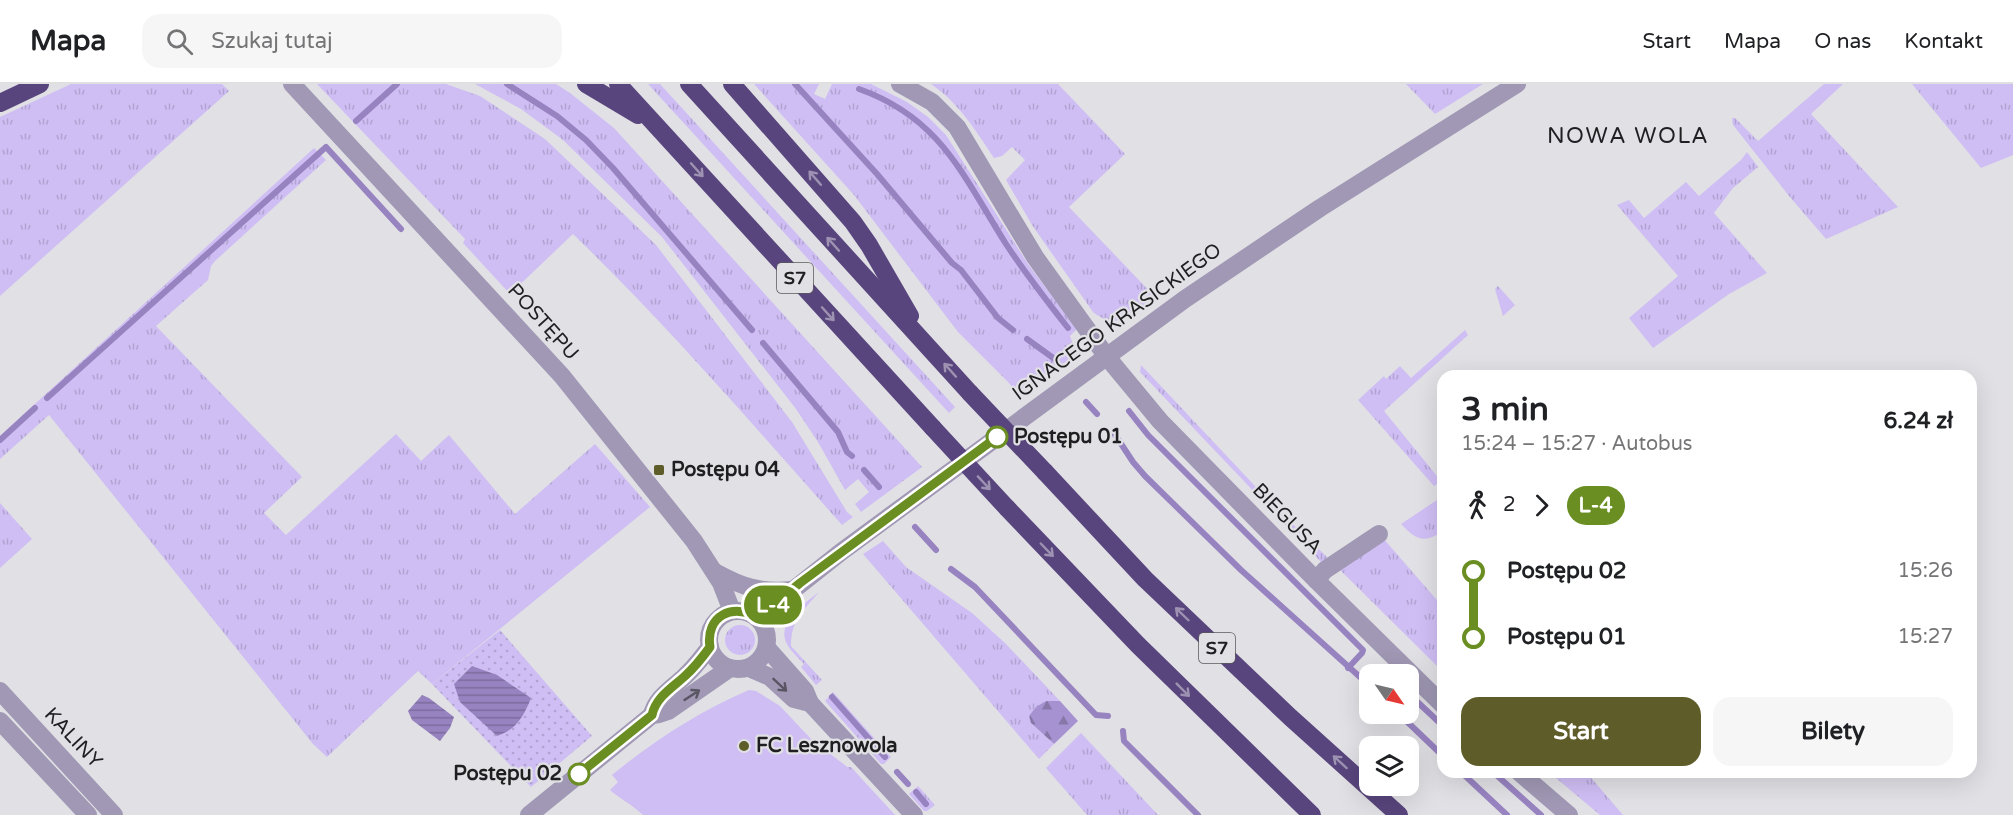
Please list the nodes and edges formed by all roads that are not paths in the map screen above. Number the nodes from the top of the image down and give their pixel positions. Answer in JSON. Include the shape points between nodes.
{"nodes":[{"id":1,"x":40,"y":84,"type":"edge"},
{"id":2,"x":292,"y":84,"type":"edge"},
{"id":3,"x":586,"y":84,"type":"edge"},
{"id":4,"x":618,"y":84,"type":"edge"},
{"id":5,"x":689,"y":84,"type":"edge"},
{"id":6,"x":732,"y":84,"type":"edge"},
{"id":7,"x":900,"y":84,"type":"edge"},
{"id":8,"x":1517,"y":84,"type":"edge"},
{"id":9,"x":0,"y":103,"type":"edge"},
{"id":10,"x":657,"y":127,"type":"junction"},
{"id":11,"x":930,"y":348,"type":"junction"},
{"id":12,"x":1107,"y":357,"type":"junction"},
{"id":13,"x":1379,"y":534,"type":"dead end"},
{"id":14,"x":715,"y":572,"type":"junction"},
{"id":15,"x":1316,"y":580,"type":"junction"},
{"id":16,"x":792,"y":590,"type":"junction"},
{"id":17,"x":732,"y":611,"type":"junction"},
{"id":18,"x":758,"y":618,"type":"junction"},
{"id":19,"x":710,"y":647,"type":"junction"},
{"id":20,"x":767,"y":648,"type":"junction"},
{"id":21,"x":730,"y":668,"type":"junction"},
{"id":22,"x":749,"y":668,"type":"junction"},
{"id":23,"x":0,"y":691,"type":"edge"},
{"id":24,"x":1437,"y":699,"type":"edge"},
{"id":25,"x":810,"y":703,"type":"junction"},
{"id":26,"x":652,"y":715,"type":"junction"},
{"id":27,"x":0,"y":721,"type":"edge"},
{"id":28,"x":1526,"y":778,"type":"edge"},
{"id":29,"x":88,"y":815,"type":"edge"},
{"id":30,"x":114,"y":815,"type":"edge"},
{"id":31,"x":529,"y":815,"type":"edge"},
{"id":32,"x":914,"y":815,"type":"edge"},
{"id":33,"x":1312,"y":815,"type":"edge"},
{"id":34,"x":1399,"y":815,"type":"edge"},
{"id":35,"x":1569,"y":815,"type":"edge"}],
"edges":[{"from":1,"to":9,"type":"highway"},
{"from":2,"to":14,"type":"street","name":"POSTĘPU","via":[[562,376],[678,519]]},
{"from":3,"to":10,"type":"highway"},
{"from":4,"to":10,"type":"highway","number":"S7"},
{"from":11,"to":5,"type":"highway","number":"S7","one_way":true},
{"from":11,"to":6,"type":"highway","one_way":true,"via":[[853,222]]},
{"from":7,"to":12,"type":"street","name":"BIEGUSA","via":[[932,102],[957,128],[1028,246]]},
{"from":8,"to":12,"type":"street","name":"IGNACEGO KRASICKIEGO","via":[[1253,251]]},
{"from":10,"to":33,"type":"highway","number":"S7","one_way":true,"bridge":true,"via":[[1007,508],[1138,645]]},
{"from":34,"to":11,"type":"highway","number":"S7","one_way":true,"bridge":true,"via":[[1145,579]]},
{"from":12,"to":15,"type":"street","name":"BIEGUSA","via":[[1160,421]]},
{"from":12,"to":16,"type":"street","name":"IGNACEGO KRASICKIEGO"},
{"from":13,"to":15,"type":"street"},
{"from":14,"to":16,"type":"street","via":[[753,589]]},
{"from":14,"to":17,"type":"street","name":"POSTĘPU"},
{"from":15,"to":24,"type":"street","name":"BIEGUSA"},
{"from":16,"to":18,"type":"street","name":"IGNACEGO KRASICKIEGO"},
{"from":17,"to":18,"type":"street","via":[[750,612]]},
{"from":17,"to":19,"type":"street","via":[[715,621]]},
{"from":18,"to":20,"type":"street","via":[[767,633]]},
{"from":19,"to":21,"type":"street","via":[[717,660]]},
{"from":19,"to":26,"type":"street","via":[[659,699]]},
{"from":20,"to":22,"type":"street"},
{"from":20,"to":25,"type":"street","via":[[805,691]]},
{"from":21,"to":22,"type":"street"},
{"from":26,"to":21,"type":"street","one_way":true,"via":[[668,711]]},
{"from":22,"to":25,"type":"street","one_way":true,"via":[[770,677],[794,699]]},
{"from":23,"to":30,"type":"street","name":"KALINY"},
{"from":25,"to":32,"type":"street"},
{"from":26,"to":31,"type":"street"},
{"from":27,"to":29,"type":"street"},
{"from":28,"to":35,"type":"street"}]}
